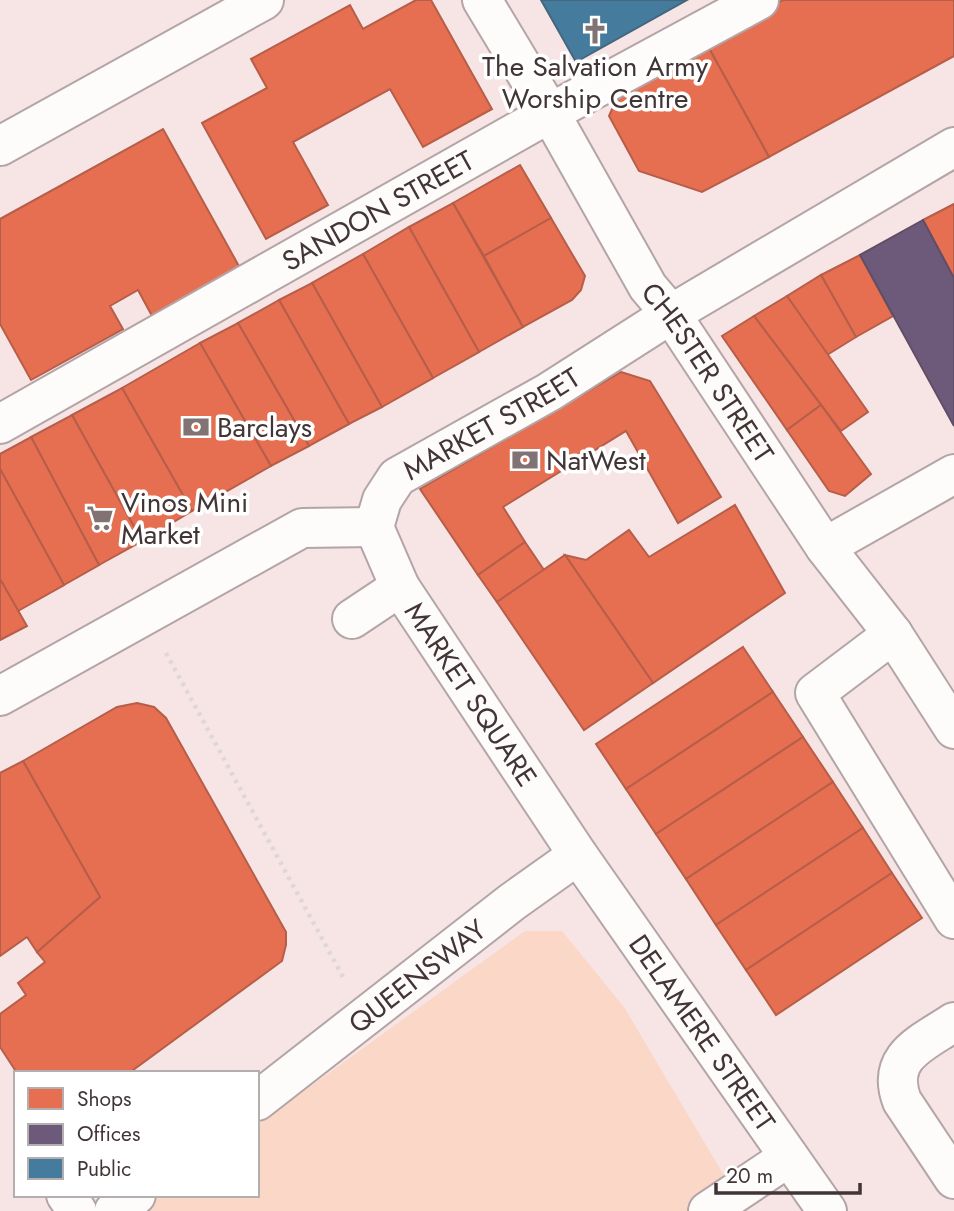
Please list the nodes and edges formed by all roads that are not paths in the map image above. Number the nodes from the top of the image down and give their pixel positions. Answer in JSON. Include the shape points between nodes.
{"nodes":[{"id":1,"x":264,"y":0,"type":"edge"},
{"id":2,"x":482,"y":0,"type":"edge"},
{"id":3,"x":759,"y":0,"type":"edge"},
{"id":4,"x":550,"y":113,"type":"junction"},
{"id":5,"x":0,"y":146,"type":"edge"},
{"id":6,"x":954,"y":147,"type":"edge"},
{"id":7,"x":671,"y":314,"type":"junction"},
{"id":8,"x":0,"y":424,"type":"edge"},
{"id":9,"x":954,"y":474,"type":"edge"},
{"id":10,"x":374,"y":527,"type":"junction"},
{"id":11,"x":825,"y":547,"type":"junction"},
{"id":12,"x":400,"y":587,"type":"junction"},
{"id":13,"x":352,"y":619,"type":"dead end"},
{"id":14,"x":893,"y":634,"type":"junction"},
{"id":15,"x":0,"y":696,"type":"edge"},
{"id":16,"x":954,"y":729,"type":"edge"},
{"id":17,"x":578,"y":855,"type":"junction"},
{"id":18,"x":954,"y":919,"type":"edge"},
{"id":19,"x":954,"y":1022,"type":"edge"},
{"id":20,"x":259,"y":1099,"type":"edge"},
{"id":21,"x":789,"y":1157,"type":"junction"},
{"id":22,"x":954,"y":1179,"type":"edge"},
{"id":23,"x":133,"y":1197,"type":"edge"},
{"id":24,"x":114,"y":1211,"type":"edge"},
{"id":25,"x":708,"y":1211,"type":"edge"},
{"id":26,"x":827,"y":1211,"type":"edge"}],
"edges":[{"from":1,"to":5,"type":"street"},
{"from":2,"to":4,"type":"street","name":"CHESTER STREET"},
{"from":3,"to":4,"type":"street","name":"SANDON STREET"},
{"from":4,"to":7,"type":"street","name":"CHESTER STREET","via":[[648,287]]},
{"from":4,"to":8,"type":"street","name":"SANDON STREET"},
{"from":6,"to":7,"type":"street","name":"MARKET STREET"},
{"from":7,"to":10,"type":"street","name":"MARKET STREET","via":[[549,392],[397,477],[382,500]]},
{"from":7,"to":11,"type":"street","name":"CHESTER STREET"},
{"from":9,"to":11,"type":"street"},
{"from":10,"to":12,"type":"street","name":"MARKET SQUARE"},
{"from":10,"to":15,"type":"street","via":[[302,528]]},
{"from":11,"to":14,"type":"street","name":"CHESTER STREET"},
{"from":12,"to":13,"type":"street"},
{"from":12,"to":17,"type":"street","name":"MARKET SQUARE"},
{"from":14,"to":16,"type":"street","name":"CHESTER STREET"},
{"from":14,"to":18,"type":"street","via":[[815,693]]},
{"from":17,"to":20,"type":"street","name":"QUEENSWAY"},
{"from":17,"to":21,"type":"street","name":"DELAMERE STREET"},
{"from":19,"to":22,"type":"street","via":[[906,1054],[897,1087]]},
{"from":21,"to":25,"type":"street"},
{"from":21,"to":26,"type":"street","name":"DELAMERE STREET"},
{"from":23,"to":24,"type":"street"}]}
